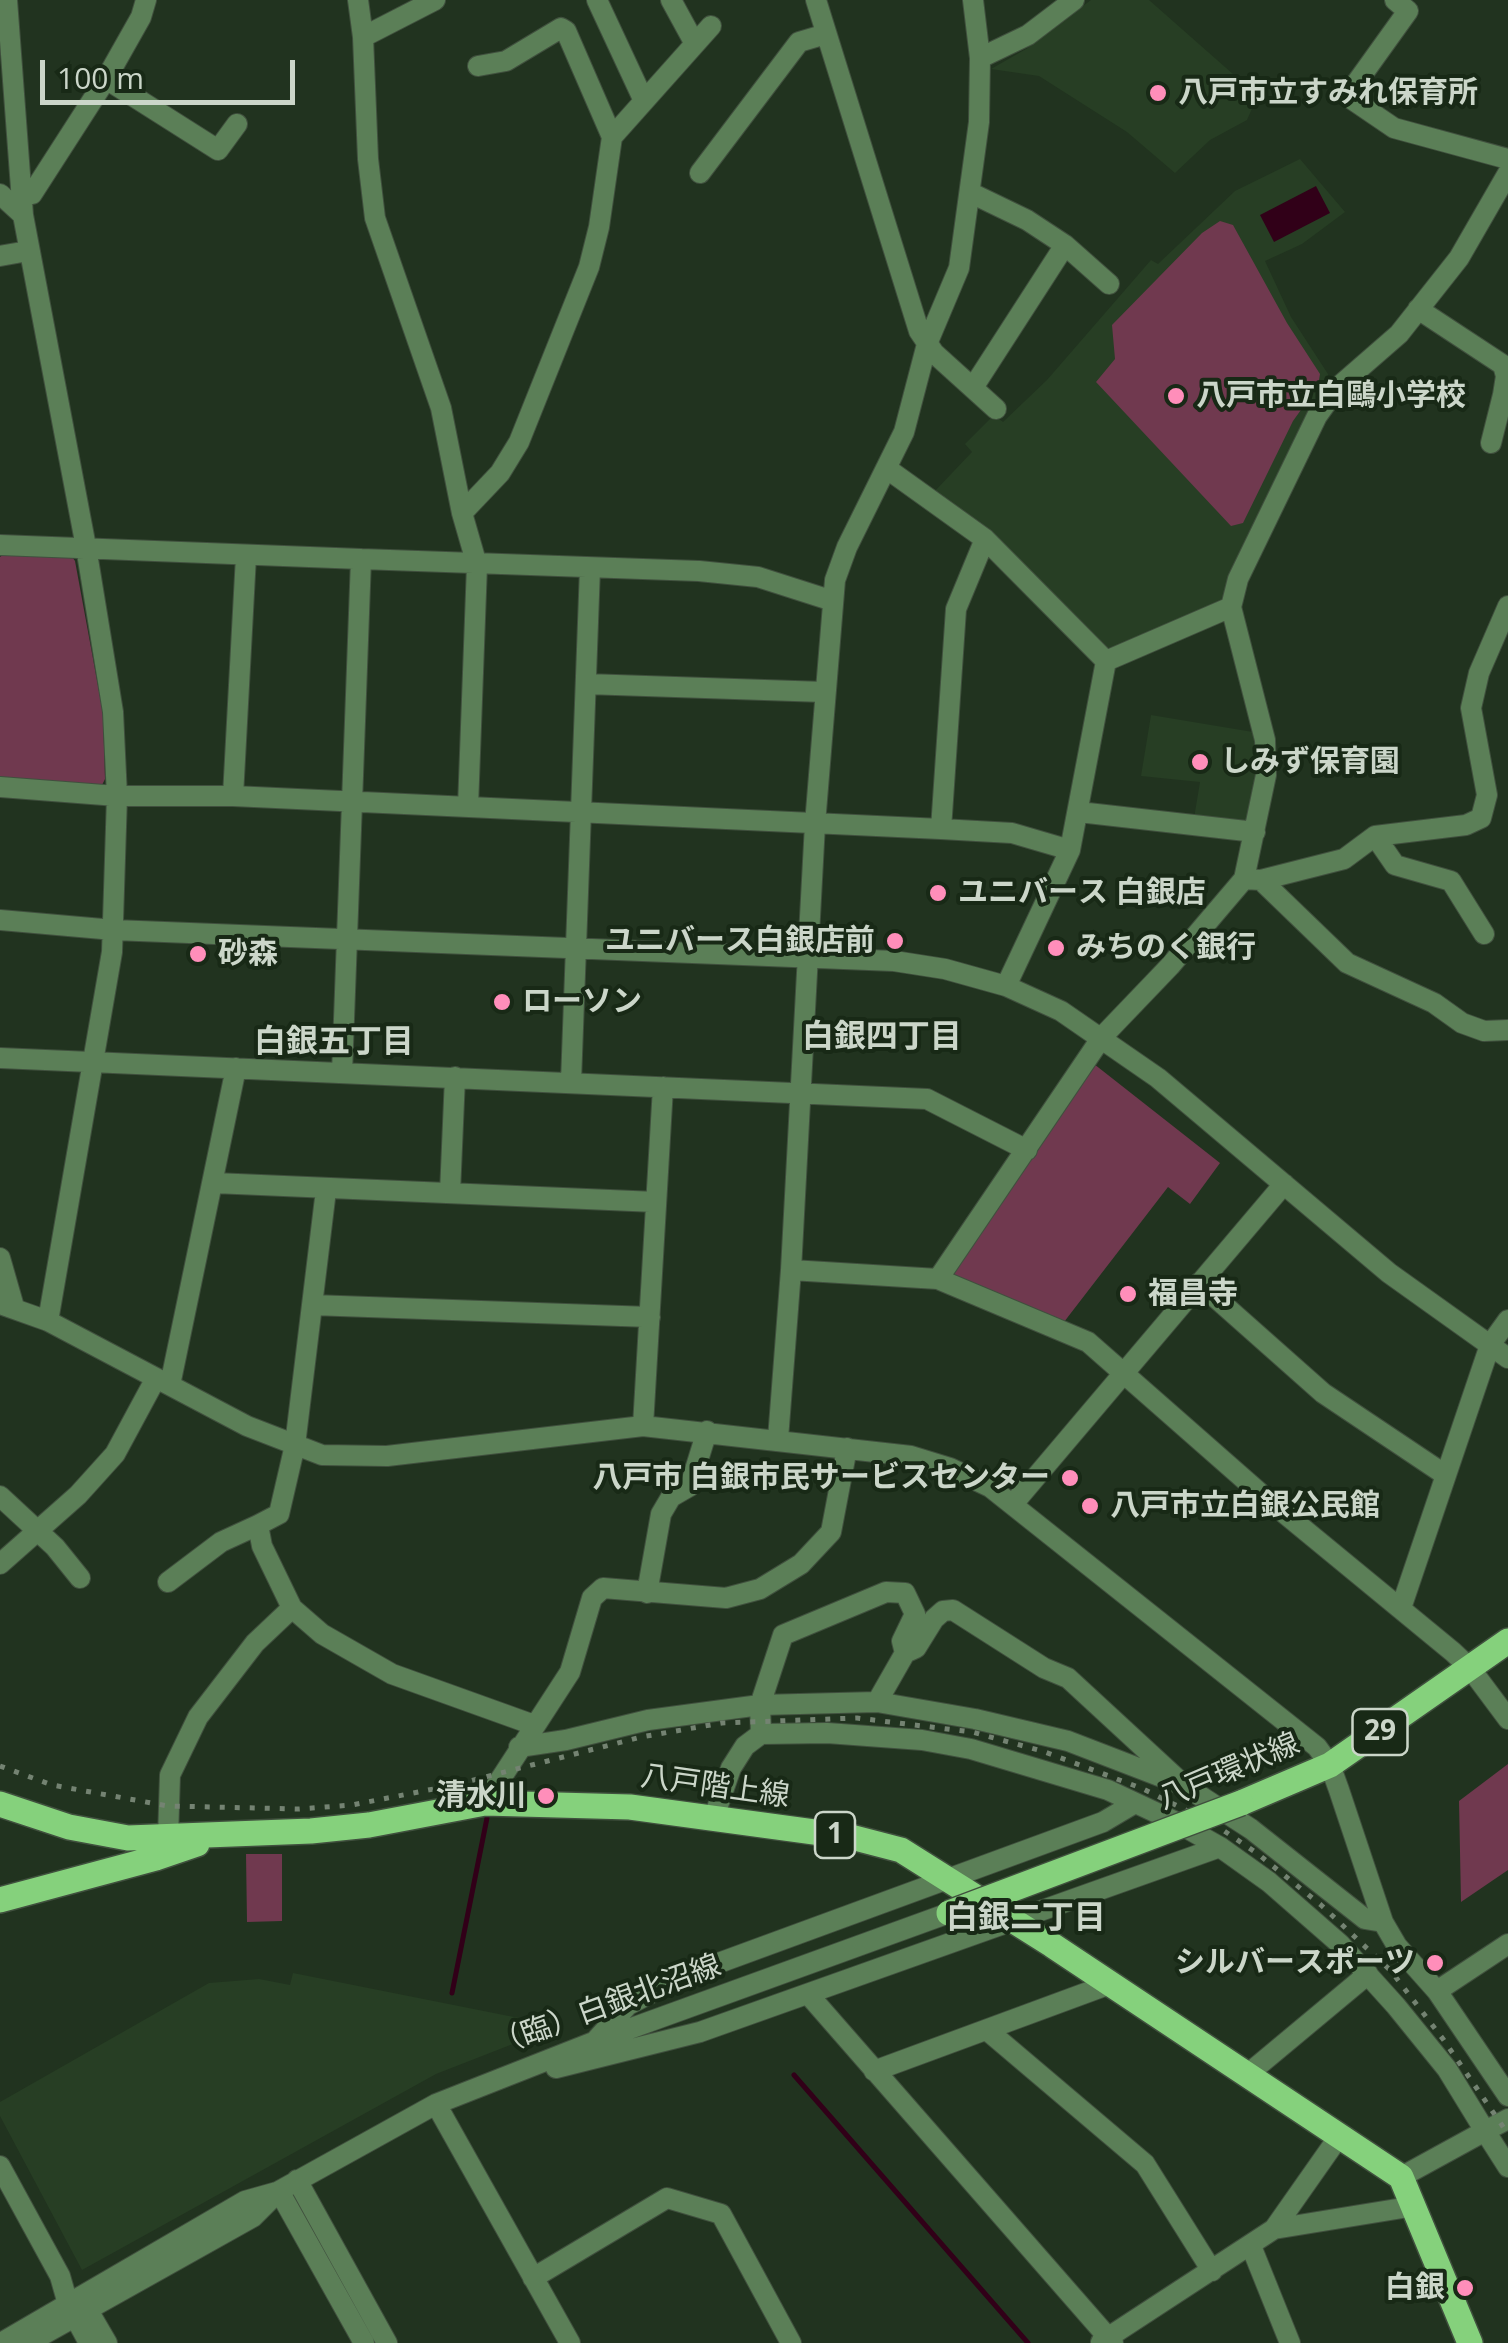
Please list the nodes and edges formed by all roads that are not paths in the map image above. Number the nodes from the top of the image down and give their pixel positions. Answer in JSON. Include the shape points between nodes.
{"nodes":[{"id":1,"x":7,"y":0,"type":"edge"},
{"id":2,"x":146,"y":0,"type":"edge"},
{"id":3,"x":358,"y":0,"type":"edge"},
{"id":4,"x":435,"y":0,"type":"edge"},
{"id":5,"x":597,"y":0,"type":"edge"},
{"id":6,"x":671,"y":0,"type":"edge"},
{"id":7,"x":816,"y":0,"type":"edge"},
{"id":8,"x":972,"y":0,"type":"edge"},
{"id":9,"x":1074,"y":0,"type":"edge"},
{"id":10,"x":1395,"y":0,"type":"edge"},
{"id":11,"x":711,"y":26,"type":"dead end"},
{"id":12,"x":826,"y":34,"type":"junction"},
{"id":13,"x":364,"y":38,"type":"junction"},
{"id":14,"x":695,"y":44,"type":"junction"},
{"id":15,"x":980,"y":58,"type":"junction"},
{"id":16,"x":478,"y":66,"type":"dead end"},
{"id":17,"x":106,"y":80,"type":"junction"},
{"id":18,"x":644,"y":101,"type":"junction"},
{"id":19,"x":236,"y":124,"type":"dead end"},
{"id":20,"x":612,"y":136,"type":"junction"},
{"id":21,"x":1508,"y":159,"type":"edge"},
{"id":22,"x":700,"y":173,"type":"dead end"},
{"id":23,"x":1508,"y":173,"type":"edge"},
{"id":24,"x":971,"y":193,"type":"junction"},
{"id":25,"x":15,"y":202,"type":"edge"},
{"id":26,"x":1064,"y":244,"type":"junction"},
{"id":27,"x":28,"y":251,"type":"junction"},
{"id":28,"x":0,"y":256,"type":"edge"},
{"id":29,"x":1109,"y":284,"type":"dead end"},
{"id":30,"x":1418,"y":310,"type":"junction"},
{"id":31,"x":927,"y":344,"type":"junction"},
{"id":32,"x":974,"y":386,"type":"junction"},
{"id":33,"x":996,"y":409,"type":"dead end"},
{"id":34,"x":1490,"y":443,"type":"dead end"},
{"id":35,"x":886,"y":468,"type":"junction"},
{"id":36,"x":462,"y":514,"type":"junction"},
{"id":37,"x":985,"y":539,"type":"junction"},
{"id":38,"x":0,"y":545,"type":"edge"},
{"id":39,"x":86,"y":547,"type":"junction"},
{"id":40,"x":246,"y":556,"type":"junction"},
{"id":41,"x":361,"y":559,"type":"junction"},
{"id":42,"x":477,"y":565,"type":"junction"},
{"id":43,"x":590,"y":568,"type":"junction"},
{"id":44,"x":833,"y":601,"type":"junction"},
{"id":45,"x":1508,"y":606,"type":"edge"},
{"id":46,"x":1231,"y":607,"type":"junction"},
{"id":47,"x":1106,"y":662,"type":"junction"},
{"id":48,"x":586,"y":684,"type":"junction"},
{"id":49,"x":824,"y":692,"type":"junction"},
{"id":50,"x":1508,"y":786,"type":"edge"},
{"id":51,"x":0,"y":787,"type":"edge"},
{"id":52,"x":1487,"y":794,"type":"junction"},
{"id":53,"x":117,"y":796,"type":"junction"},
{"id":54,"x":234,"y":796,"type":"junction"},
{"id":55,"x":352,"y":804,"type":"junction"},
{"id":56,"x":468,"y":807,"type":"junction"},
{"id":57,"x":582,"y":812,"type":"junction"},
{"id":58,"x":1078,"y":812,"type":"junction"},
{"id":59,"x":815,"y":824,"type":"junction"},
{"id":60,"x":941,"y":829,"type":"junction"},
{"id":61,"x":1255,"y":832,"type":"junction"},
{"id":62,"x":1375,"y":836,"type":"junction"},
{"id":63,"x":1070,"y":850,"type":"junction"},
{"id":64,"x":1253,"y":879,"type":"junction"},
{"id":65,"x":0,"y":920,"type":"edge"},
{"id":66,"x":114,"y":930,"type":"junction"},
{"id":67,"x":1484,"y":934,"type":"dead end"},
{"id":68,"x":346,"y":938,"type":"junction"},
{"id":69,"x":578,"y":946,"type":"junction"},
{"id":70,"x":808,"y":956,"type":"junction"},
{"id":71,"x":1006,"y":986,"type":"junction"},
{"id":72,"x":1508,"y":1030,"type":"edge"},
{"id":73,"x":1102,"y":1038,"type":"junction"},
{"id":74,"x":0,"y":1058,"type":"edge"},
{"id":75,"x":94,"y":1062,"type":"junction"},
{"id":76,"x":236,"y":1068,"type":"junction"},
{"id":77,"x":342,"y":1073,"type":"junction"},
{"id":78,"x":456,"y":1078,"type":"junction"},
{"id":79,"x":570,"y":1082,"type":"junction"},
{"id":80,"x":663,"y":1087,"type":"junction"},
{"id":81,"x":800,"y":1092,"type":"junction"},
{"id":82,"x":1027,"y":1150,"type":"junction"},
{"id":83,"x":214,"y":1183,"type":"junction"},
{"id":84,"x":1284,"y":1184,"type":"junction"},
{"id":85,"x":326,"y":1190,"type":"junction"},
{"id":86,"x":450,"y":1192,"type":"junction"},
{"id":87,"x":656,"y":1202,"type":"junction"},
{"id":88,"x":0,"y":1258,"type":"edge"},
{"id":89,"x":791,"y":1270,"type":"junction"},
{"id":90,"x":938,"y":1279,"type":"junction"},
{"id":91,"x":1199,"y":1283,"type":"junction"},
{"id":92,"x":312,"y":1304,"type":"junction"},
{"id":93,"x":7,"y":1306,"type":"edge"},
{"id":94,"x":650,"y":1317,"type":"junction"},
{"id":95,"x":1508,"y":1320,"type":"edge"},
{"id":96,"x":48,"y":1321,"type":"junction"},
{"id":97,"x":1490,"y":1345,"type":"junction"},
{"id":98,"x":1508,"y":1358,"type":"edge"},
{"id":99,"x":1125,"y":1371,"type":"junction"},
{"id":100,"x":163,"y":1382,"type":"junction"},
{"id":101,"x":643,"y":1426,"type":"junction"},
{"id":102,"x":707,"y":1431,"type":"junction"},
{"id":103,"x":778,"y":1440,"type":"junction"},
{"id":104,"x":295,"y":1445,"type":"junction"},
{"id":105,"x":847,"y":1448,"type":"junction"},
{"id":106,"x":1444,"y":1474,"type":"junction"},
{"id":107,"x":0,"y":1496,"type":"edge"},
{"id":108,"x":1013,"y":1504,"type":"junction"},
{"id":109,"x":258,"y":1525,"type":"junction"},
{"id":110,"x":38,"y":1531,"type":"junction"},
{"id":111,"x":0,"y":1564,"type":"edge"},
{"id":112,"x":80,"y":1578,"type":"dead end"},
{"id":113,"x":168,"y":1582,"type":"dead end"},
{"id":114,"x":647,"y":1593,"type":"junction"},
{"id":115,"x":292,"y":1608,"type":"junction"},
{"id":116,"x":1401,"y":1608,"type":"junction"},
{"id":117,"x":1508,"y":1641,"type":"edge"},
{"id":118,"x":905,"y":1653,"type":"junction"},
{"id":119,"x":1470,"y":1668,"type":"junction"},
{"id":120,"x":878,"y":1702,"type":"junction"},
{"id":121,"x":760,"y":1705,"type":"junction"},
{"id":122,"x":1508,"y":1719,"type":"edge"},
{"id":123,"x":534,"y":1725,"type":"junction"},
{"id":124,"x":761,"y":1734,"type":"junction"},
{"id":125,"x":515,"y":1752,"type":"junction"},
{"id":126,"x":1330,"y":1765,"type":"junction"},
{"id":127,"x":1184,"y":1786,"type":"junction"},
{"id":128,"x":485,"y":1802,"type":"junction"},
{"id":129,"x":1135,"y":1803,"type":"junction"},
{"id":130,"x":0,"y":1804,"type":"edge"},
{"id":131,"x":713,"y":1820,"type":"junction"},
{"id":132,"x":224,"y":1835,"type":"junction"},
{"id":133,"x":168,"y":1838,"type":"junction"},
{"id":134,"x":1220,"y":1847,"type":"junction"},
{"id":135,"x":950,"y":1880,"type":"junction"},
{"id":136,"x":0,"y":1900,"type":"edge"},
{"id":137,"x":949,"y":1913,"type":"joint"},
{"id":138,"x":1012,"y":1920,"type":"junction"},
{"id":139,"x":1383,"y":1922,"type":"junction"},
{"id":140,"x":1508,"y":1944,"type":"edge"},
{"id":141,"x":1368,"y":1974,"type":"junction"},
{"id":142,"x":1110,"y":1984,"type":"junction"},
{"id":143,"x":1437,"y":1990,"type":"junction"},
{"id":144,"x":808,"y":1994,"type":"junction"},
{"id":145,"x":986,"y":2030,"type":"junction"},
{"id":146,"x":596,"y":2041,"type":"junction"},
{"id":147,"x":874,"y":2071,"type":"junction"},
{"id":148,"x":1248,"y":2074,"type":"junction"},
{"id":149,"x":495,"y":2079,"type":"junction"},
{"id":150,"x":1508,"y":2096,"type":"edge"},
{"id":151,"x":436,"y":2104,"type":"junction"},
{"id":152,"x":1508,"y":2119,"type":"edge"},
{"id":153,"x":1485,"y":2131,"type":"junction"},
{"id":154,"x":1340,"y":2135,"type":"junction"},
{"id":155,"x":0,"y":2166,"type":"edge"},
{"id":156,"x":1508,"y":2167,"type":"edge"},
{"id":157,"x":1401,"y":2178,"type":"junction"},
{"id":158,"x":288,"y":2186,"type":"junction"},
{"id":159,"x":1414,"y":2206,"type":"junction"},
{"id":160,"x":1274,"y":2229,"type":"junction"},
{"id":161,"x":1251,"y":2246,"type":"junction"},
{"id":162,"x":1212,"y":2270,"type":"junction"},
{"id":163,"x":533,"y":2278,"type":"junction"},
{"id":164,"x":78,"y":2307,"type":"junction"},
{"id":165,"x":1107,"y":2341,"type":"edge"},
{"id":166,"x":1,"y":2343,"type":"edge"},
{"id":167,"x":28,"y":2343,"type":"edge"},
{"id":168,"x":89,"y":2343,"type":"edge"},
{"id":169,"x":107,"y":2343,"type":"edge"},
{"id":170,"x":364,"y":2343,"type":"edge"},
{"id":171,"x":387,"y":2343,"type":"edge"},
{"id":172,"x":570,"y":2343,"type":"edge"},
{"id":173,"x":791,"y":2343,"type":"edge"},
{"id":174,"x":1290,"y":2343,"type":"edge"},
{"id":175,"x":1470,"y":2343,"type":"edge"}],
"edges":[{"from":1,"to":25,"type":"street"},
{"from":2,"to":17,"type":"street"},
{"from":3,"to":13,"type":"street"},
{"from":4,"to":13,"type":"street"},
{"from":5,"to":18,"type":"street"},
{"from":6,"to":14,"type":"street"},
{"from":7,"to":12,"type":"street"},
{"from":8,"to":15,"type":"street"},
{"from":9,"to":15,"type":"street"},
{"from":10,"to":21,"type":"street","via":[[1408,10],[1347,96],[1394,128]]},
{"from":11,"to":14,"type":"street"},
{"from":12,"to":22,"type":"street","via":[[799,42]]},
{"from":12,"to":31,"type":"street"},
{"from":13,"to":36,"type":"street","via":[[375,218],[441,408]]},
{"from":14,"to":18,"type":"street"},
{"from":15,"to":24,"type":"street"},
{"from":16,"to":20,"type":"street","via":[[506,61],[566,30]]},
{"from":17,"to":19,"type":"street","via":[[218,150]]},
{"from":17,"to":25,"type":"street","via":[[32,194]]},
{"from":18,"to":20,"type":"street"},
{"from":20,"to":36,"type":"street","via":[[588,267],[519,442]]},
{"from":23,"to":30,"type":"street","via":[[1459,258]]},
{"from":24,"to":26,"type":"street"},
{"from":24,"to":31,"type":"street","via":[[960,268]]},
{"from":25,"to":27,"type":"street"},
{"from":26,"to":29,"type":"street"},
{"from":26,"to":32,"type":"street"},
{"from":27,"to":28,"type":"street"},
{"from":27,"to":39,"type":"street"},
{"from":30,"to":34,"type":"street","via":[[1503,365]]},
{"from":30,"to":46,"type":"street","via":[[1317,416],[1238,579]]},
{"from":31,"to":32,"type":"street"},
{"from":31,"to":35,"type":"street","via":[[904,432]]},
{"from":32,"to":33,"type":"street"},
{"from":35,"to":37,"type":"street"},
{"from":35,"to":44,"type":"street","via":[[847,547]]},
{"from":36,"to":42,"type":"street"},
{"from":37,"to":47,"type":"street"},
{"from":37,"to":60,"type":"street","via":[[956,609]]},
{"from":38,"to":39,"type":"street"},
{"from":39,"to":40,"type":"street"},
{"from":39,"to":53,"type":"street","via":[[113,712]]},
{"from":40,"to":41,"type":"street"},
{"from":40,"to":54,"type":"street"},
{"from":41,"to":42,"type":"street"},
{"from":41,"to":55,"type":"street"},
{"from":42,"to":43,"type":"street"},
{"from":42,"to":56,"type":"street"},
{"from":43,"to":44,"type":"street","via":[[758,577]]},
{"from":43,"to":48,"type":"street"},
{"from":44,"to":49,"type":"street"},
{"from":45,"to":52,"type":"street","via":[[1471,708]]},
{"from":46,"to":47,"type":"street"},
{"from":46,"to":61,"type":"street","via":[[1266,740]]},
{"from":47,"to":58,"type":"street"},
{"from":48,"to":49,"type":"street"},
{"from":48,"to":57,"type":"street"},
{"from":49,"to":59,"type":"street"},
{"from":50,"to":52,"type":"street"},
{"from":51,"to":53,"type":"street"},
{"from":52,"to":62,"type":"street","via":[[1481,818],[1466,825]]},
{"from":53,"to":54,"type":"street"},
{"from":53,"to":66,"type":"street"},
{"from":54,"to":55,"type":"street"},
{"from":55,"to":56,"type":"street"},
{"from":55,"to":68,"type":"street"},
{"from":56,"to":57,"type":"street"},
{"from":57,"to":59,"type":"street"},
{"from":57,"to":69,"type":"street"},
{"from":58,"to":61,"type":"street"},
{"from":58,"to":63,"type":"street"},
{"from":59,"to":60,"type":"street"},
{"from":59,"to":70,"type":"street"},
{"from":60,"to":63,"type":"street","via":[[1012,833]]},
{"from":61,"to":64,"type":"street"},
{"from":62,"to":64,"type":"street","via":[[1344,859]]},
{"from":62,"to":67,"type":"street","via":[[1395,864],[1451,881]]},
{"from":63,"to":71,"type":"street"},
{"from":64,"to":72,"type":"street","via":[[1347,964],[1434,1003],[1462,1023]]},
{"from":64,"to":73,"type":"street"},
{"from":65,"to":66,"type":"street"},
{"from":66,"to":68,"type":"street"},
{"from":66,"to":75,"type":"street"},
{"from":68,"to":69,"type":"street"},
{"from":68,"to":77,"type":"street"},
{"from":69,"to":70,"type":"street"},
{"from":69,"to":79,"type":"street"},
{"from":70,"to":71,"type":"street","via":[[944,969]]},
{"from":70,"to":81,"type":"street"},
{"from":71,"to":73,"type":"street"},
{"from":73,"to":82,"type":"street"},
{"from":73,"to":84,"type":"street"},
{"from":74,"to":75,"type":"street"},
{"from":75,"to":76,"type":"street"},
{"from":75,"to":96,"type":"street"},
{"from":76,"to":77,"type":"street"},
{"from":76,"to":83,"type":"street"},
{"from":77,"to":78,"type":"street"},
{"from":78,"to":79,"type":"street"},
{"from":78,"to":86,"type":"street"},
{"from":79,"to":80,"type":"street"},
{"from":80,"to":81,"type":"street"},
{"from":80,"to":87,"type":"street"},
{"from":81,"to":82,"type":"street","via":[[927,1099]]},
{"from":81,"to":89,"type":"street"},
{"from":82,"to":90,"type":"street"},
{"from":83,"to":85,"type":"street"},
{"from":83,"to":100,"type":"street"},
{"from":84,"to":91,"type":"street"},
{"from":84,"to":97,"type":"street","via":[[1389,1273]]},
{"from":85,"to":86,"type":"street"},
{"from":85,"to":92,"type":"street"},
{"from":86,"to":87,"type":"street"},
{"from":87,"to":94,"type":"street"},
{"from":88,"to":93,"type":"street"},
{"from":89,"to":90,"type":"street"},
{"from":89,"to":103,"type":"street"},
{"from":90,"to":99,"type":"street","via":[[1088,1342]]},
{"from":91,"to":99,"type":"street"},
{"from":91,"to":106,"type":"street","via":[[1323,1393]]},
{"from":92,"to":94,"type":"street"},
{"from":92,"to":104,"type":"street"},
{"from":93,"to":96,"type":"street"},
{"from":94,"to":101,"type":"street"},
{"from":95,"to":97,"type":"street"},
{"from":96,"to":100,"type":"street"},
{"from":97,"to":98,"type":"street"},
{"from":97,"to":106,"type":"street"},
{"from":99,"to":108,"type":"street"},
{"from":99,"to":116,"type":"street"},
{"from":100,"to":104,"type":"street"},
{"from":100,"to":110,"type":"street","via":[[115,1454]]},
{"from":101,"to":102,"type":"street"},
{"from":101,"to":104,"type":"street","via":[[387,1456],[322,1454]]},
{"from":102,"to":103,"type":"street"},
{"from":102,"to":114,"type":"street","via":[[690,1486],[671,1497],[661,1514]]},
{"from":103,"to":105,"type":"street"},
{"from":104,"to":109,"type":"street","via":[[279,1514]]},
{"from":105,"to":108,"type":"street","via":[[950,1468]]},
{"from":105,"to":114,"type":"street","via":[[831,1532],[801,1564],[760,1590],[726,1598]]},
{"from":106,"to":116,"type":"street"},
{"from":107,"to":110,"type":"street"},
{"from":108,"to":126,"type":"street","via":[[1292,1725]]},
{"from":109,"to":113,"type":"street"},
{"from":109,"to":115,"type":"street"},
{"from":110,"to":111,"type":"street"},
{"from":110,"to":112,"type":"street"},
{"from":114,"to":123,"type":"street","via":[[604,1588],[592,1598],[570,1672]]},
{"from":115,"to":123,"type":"street","via":[[322,1634],[392,1674]]},
{"from":115,"to":133,"type":"street","via":[[198,1717],[170,1775]]},
{"from":116,"to":119,"type":"street"},
{"from":117,"to":119,"type":"main road","name":"八戸環状線","number":"29"},
{"from":118,"to":120,"type":"street"},
{"from":118,"to":121,"type":"street","via":[[912,1603],[905,1593],[886,1592],[783,1635]]},
{"from":118,"to":127,"type":"street","via":[[944,1610],[953,1610],[1068,1678]]},
{"from":119,"to":122,"type":"street"},
{"from":119,"to":126,"type":"main road","name":"八戸環状線","number":"29"},
{"from":120,"to":121,"type":"street"},
{"from":120,"to":127,"type":"street","via":[[1068,1741]]},
{"from":121,"to":124,"type":"street"},
{"from":121,"to":125,"type":"street","via":[[648,1720]]},
{"from":123,"to":125,"type":"street"},
{"from":124,"to":129,"type":"street","via":[[843,1734],[971,1749]]},
{"from":124,"to":131,"type":"street","via":[[731,1768]]},
{"from":125,"to":128,"type":"street"},
{"from":126,"to":137,"type":"main road","name":"八戸環状線","number":"29","bridge":true},
{"from":126,"to":139,"type":"street"},
{"from":127,"to":139,"type":"street","via":[[1266,1840],[1365,1920]]},
{"from":128,"to":131,"type":"main road","name":"八戸階上線","number":"1","via":[[630,1807]]},
{"from":128,"to":132,"type":"main road","name":"八戸階上線","number":"1","via":[[368,1824]]},
{"from":129,"to":134,"type":"street"},
{"from":129,"to":135,"type":"street","via":[[1103,1822]]},
{"from":130,"to":133,"type":"main road","name":"八戸階上線","number":"1","via":[[128,1838]]},
{"from":131,"to":135,"type":"main road","name":"八戸階上線","number":"1","via":[[851,1837],[902,1850]]},
{"from":132,"to":133,"type":"main road","name":"八戸階上線","number":"1"},
{"from":132,"to":136,"type":"main road","name":"八戸階上線","number":"1"},
{"from":134,"to":138,"type":"street"},
{"from":134,"to":141,"type":"street","via":[[1283,1894]]},
{"from":135,"to":138,"type":"main road","name":"八戸階上線","number":"1"},
{"from":135,"to":146,"type":"street","via":[[686,1975],[628,2005]]},
{"from":137,"to":146,"type":"street","name":"（臨）白銀北沼線"},
{"from":138,"to":142,"type":"main road","name":"八戸階上線","number":"1"},
{"from":138,"to":144,"type":"street"},
{"from":139,"to":143,"type":"street"},
{"from":140,"to":143,"type":"street"},
{"from":141,"to":148,"type":"street"},
{"from":141,"to":153,"type":"street","via":[[1447,2070]]},
{"from":142,"to":145,"type":"street"},
{"from":142,"to":148,"type":"main road","name":"八戸階上線","number":"1"},
{"from":143,"to":150,"type":"street"},
{"from":144,"to":147,"type":"street"},
{"from":144,"to":149,"type":"street","via":[[700,2032]]},
{"from":145,"to":147,"type":"street"},
{"from":145,"to":162,"type":"street","via":[[1145,2164]]},
{"from":146,"to":149,"type":"street","name":"（臨）白銀北沼線"},
{"from":147,"to":165,"type":"street"},
{"from":148,"to":154,"type":"main road","name":"八戸階上線","number":"1"},
{"from":149,"to":151,"type":"street","name":"（臨）白銀北沼線"},
{"from":151,"to":158,"type":"street","name":"（臨）白銀北沼線"},
{"from":151,"to":163,"type":"street"},
{"from":152,"to":153,"type":"street"},
{"from":153,"to":156,"type":"street"},
{"from":153,"to":157,"type":"street"},
{"from":154,"to":157,"type":"main road","name":"八戸階上線","number":"1"},
{"from":154,"to":160,"type":"street"},
{"from":155,"to":164,"type":"street"},
{"from":157,"to":159,"type":"main road","name":"八戸階上線","number":"1"},
{"from":158,"to":164,"type":"street","name":"（臨）白銀北沼線","via":[[244,2201]]},
{"from":158,"to":170,"type":"street"},
{"from":158,"to":171,"type":"street"},
{"from":159,"to":160,"type":"street"},
{"from":159,"to":175,"type":"main road","name":"八戸階上線","number":"1"},
{"from":160,"to":161,"type":"street"},
{"from":161,"to":162,"type":"street"},
{"from":161,"to":174,"type":"street"},
{"from":162,"to":165,"type":"street"},
{"from":163,"to":172,"type":"street"},
{"from":163,"to":173,"type":"street","via":[[667,2198],[721,2214]]},
{"from":164,"to":166,"type":"street"},
{"from":164,"to":167,"type":"street"},
{"from":164,"to":168,"type":"street"},
{"from":164,"to":169,"type":"street"}]}
